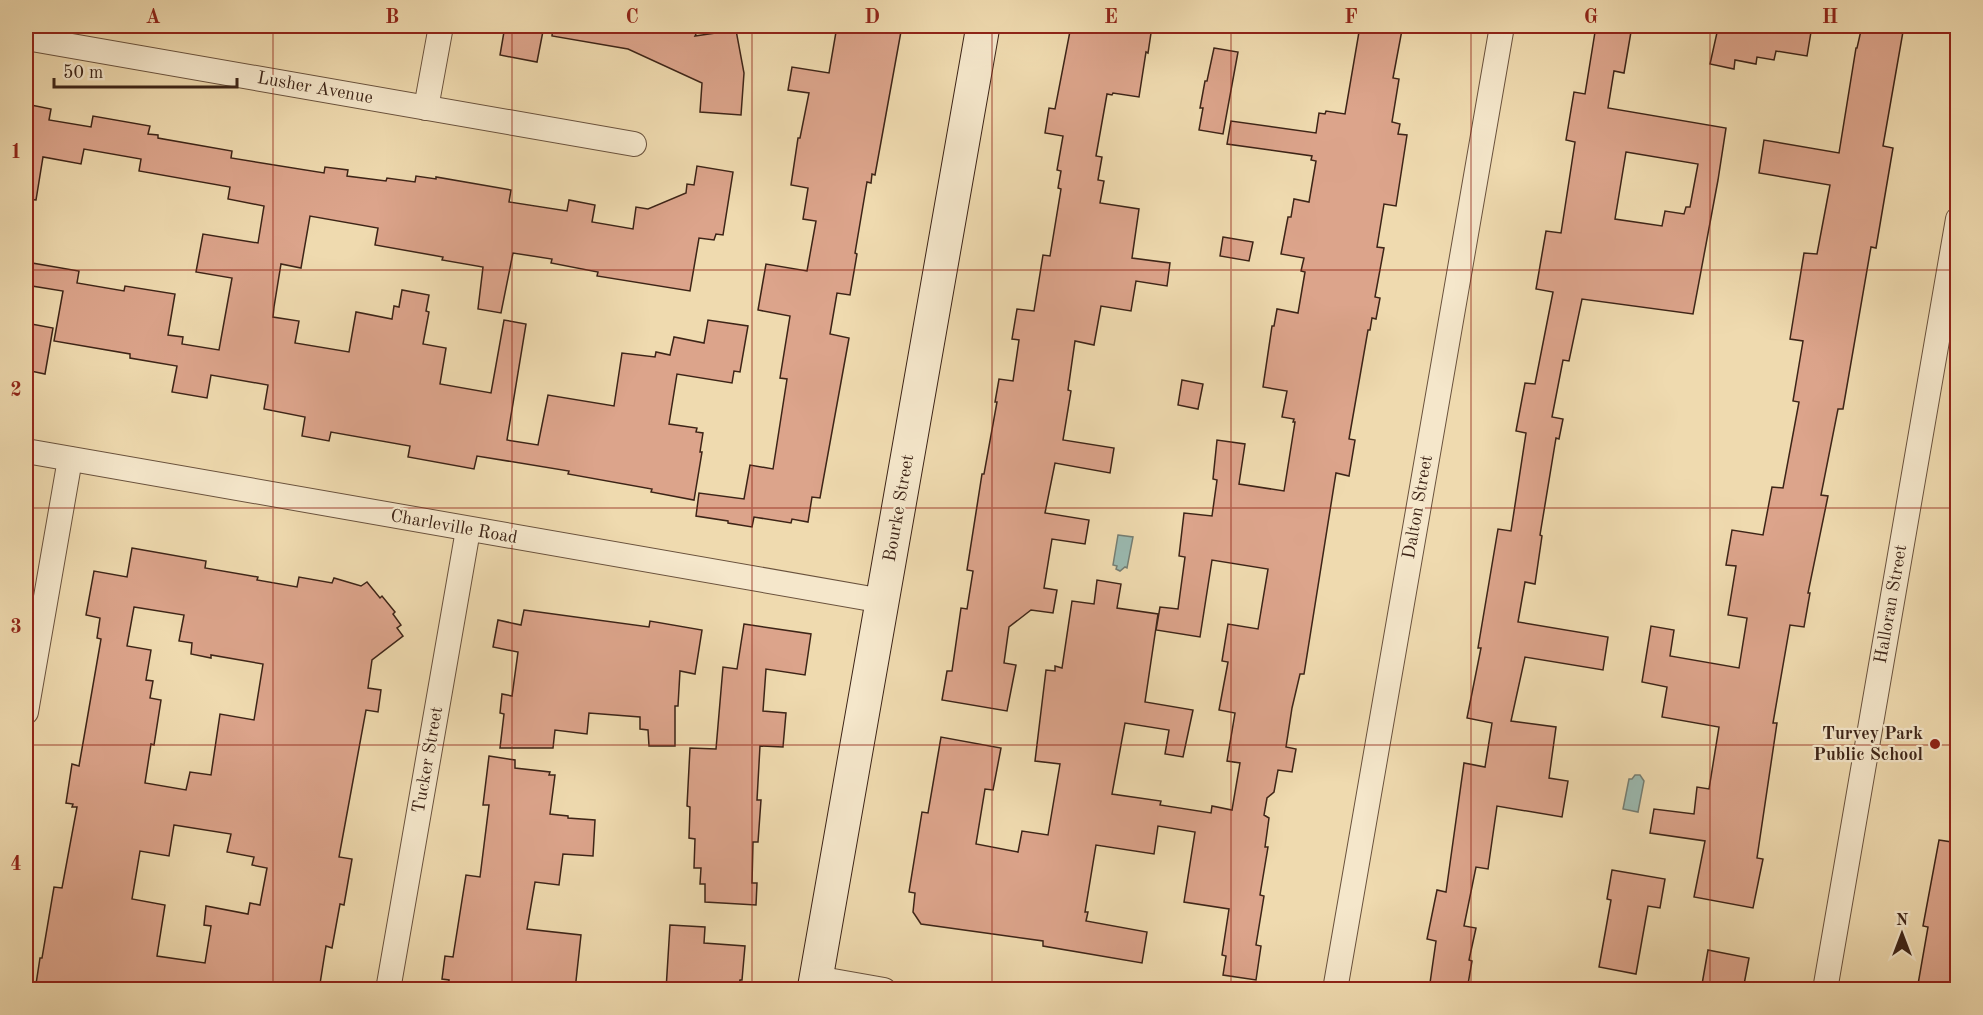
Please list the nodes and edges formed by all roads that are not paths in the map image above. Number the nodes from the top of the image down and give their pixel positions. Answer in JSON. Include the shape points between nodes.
{"nodes":[{"id":1,"x":441,"y":26,"type":"edge"},
{"id":2,"x":983,"y":26,"type":"edge"},
{"id":3,"x":1502,"y":26,"type":"edge"},
{"id":4,"x":26,"y":38,"type":"edge"},
{"id":5,"x":426,"y":108,"type":"junction"},
{"id":6,"x":634,"y":144,"type":"dead end"},
{"id":7,"x":1958,"y":219,"type":"edge"},
{"id":8,"x":26,"y":452,"type":"edge"},
{"id":9,"x":70,"y":459,"type":"junction"},
{"id":10,"x":468,"y":530,"type":"junction"},
{"id":11,"x":883,"y":601,"type":"junction"},
{"id":12,"x":26,"y":712,"type":"edge"},
{"id":13,"x":815,"y":984,"type":"edge"},
{"id":14,"x":388,"y":990,"type":"edge"},
{"id":15,"x":884,"y":990,"type":"edge"},
{"id":16,"x":1335,"y":990,"type":"edge"},
{"id":17,"x":1825,"y":990,"type":"edge"}],
"edges":[{"from":1,"to":5,"type":"street"},
{"from":2,"to":11,"type":"main road","name":"Bourke Street"},
{"from":3,"to":16,"type":"street","name":"Dalton Street"},
{"from":4,"to":5,"type":"street","name":"Lusher Avenue"},
{"from":5,"to":6,"type":"street","name":"Lusher Avenue"},
{"from":7,"to":17,"type":"street","name":"Halloran Street"},
{"from":8,"to":9,"type":"street","name":"Charleville Road"},
{"from":9,"to":10,"type":"street","name":"Charleville Road"},
{"from":9,"to":12,"type":"street"},
{"from":10,"to":11,"type":"street","name":"Charleville Road"},
{"from":10,"to":14,"type":"street","name":"Tucker Street"},
{"from":11,"to":13,"type":"main road","name":"Bourke Street"},
{"from":13,"to":15,"type":"street"}]}
